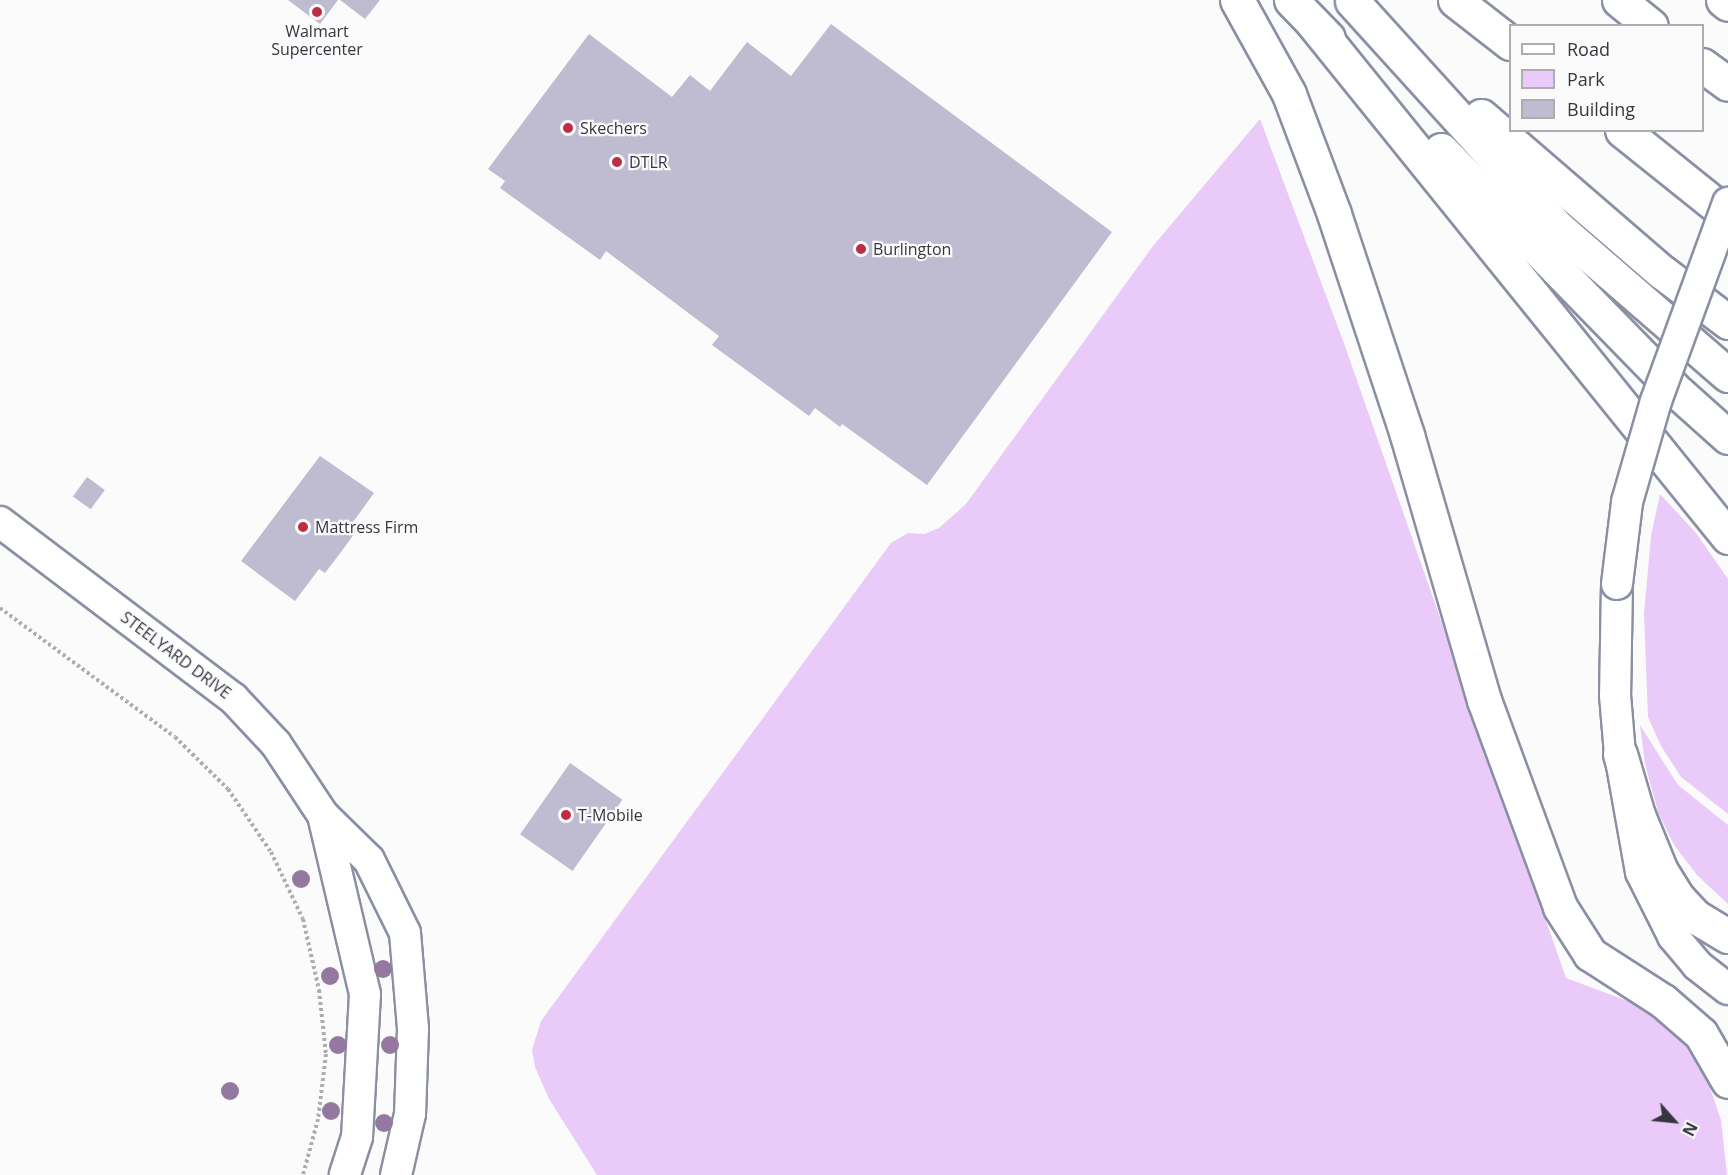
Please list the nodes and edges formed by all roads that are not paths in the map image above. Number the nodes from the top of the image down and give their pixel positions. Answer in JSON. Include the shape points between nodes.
{"nodes":[{"id":1,"x":1237,"y":0,"type":"edge"},
{"id":2,"x":1352,"y":0,"type":"edge"},
{"id":3,"x":1455,"y":0,"type":"edge"},
{"id":4,"x":1619,"y":0,"type":"edge"},
{"id":5,"x":1723,"y":0,"type":"edge"},
{"id":6,"x":1728,"y":3,"type":"edge"},
{"id":7,"x":1302,"y":11,"type":"edge"},
{"id":8,"x":1649,"y":24,"type":"edge"},
{"id":9,"x":1509,"y":42,"type":"edge"},
{"id":10,"x":1704,"y":66,"type":"edge"},
{"id":11,"x":1728,"y":84,"type":"edge"},
{"id":12,"x":1624,"y":132,"type":"edge"},
{"id":13,"x":1728,"y":203,"type":"edge"},
{"id":14,"x":1728,"y":215,"type":"edge"},
{"id":15,"x":1728,"y":322,"type":"edge"},
{"id":16,"x":1728,"y":375,"type":"edge"},
{"id":17,"x":1728,"y":437,"type":"edge"},
{"id":18,"x":0,"y":522,"type":"edge"},
{"id":19,"x":1728,"y":537,"type":"edge"},
{"id":20,"x":1620,"y":754,"type":"junction"},
{"id":21,"x":323,"y":815,"type":"junction"},
{"id":22,"x":1728,"y":936,"type":"edge"},
{"id":23,"x":1728,"y":989,"type":"edge"},
{"id":24,"x":1728,"y":1081,"type":"edge"},
{"id":25,"x":345,"y":1175,"type":"edge"},
{"id":26,"x":396,"y":1175,"type":"edge"}],
"edges":[{"from":1,"to":24,"type":"highway","via":[[1289,94],[1334,214],[1407,435],[1484,700],[1560,907],[1590,954],[1663,1001],[1701,1034]]},
{"from":2,"to":15,"type":"highway","via":[[1644,257]]},
{"from":2,"to":16,"type":"highway","via":[[1557,227]]},
{"from":3,"to":9,"type":"highway"},
{"from":4,"to":8,"type":"highway"},
{"from":5,"to":6,"type":"highway"},
{"from":7,"to":17,"type":"highway","via":[[1672,387]]},
{"from":7,"to":19,"type":"highway","via":[[1523,279]]},
{"from":10,"to":11,"type":"highway"},
{"from":12,"to":14,"type":"highway"},
{"from":13,"to":20,"type":"street","bridge":true,"via":[[1656,401],[1627,502],[1617,584],[1615,695]]},
{"from":18,"to":21,"type":"street","name":"STEELYARD DRIVE","via":[[233,698],[276,744]]},
{"from":20,"to":22,"type":"highway","via":[[1638,815],[1661,871],[1696,917]]},
{"from":20,"to":23,"type":"street","via":[[1634,842],[1650,896],[1687,953]]},
{"from":21,"to":25,"type":"street","name":"STEELYARD DRIVE","via":[[364,994],[357,1137]]},
{"from":21,"to":26,"type":"street","name":"STEELYARD DRIVE","via":[[369,860],[405,933],[412,1029],[410,1114]]}]}
